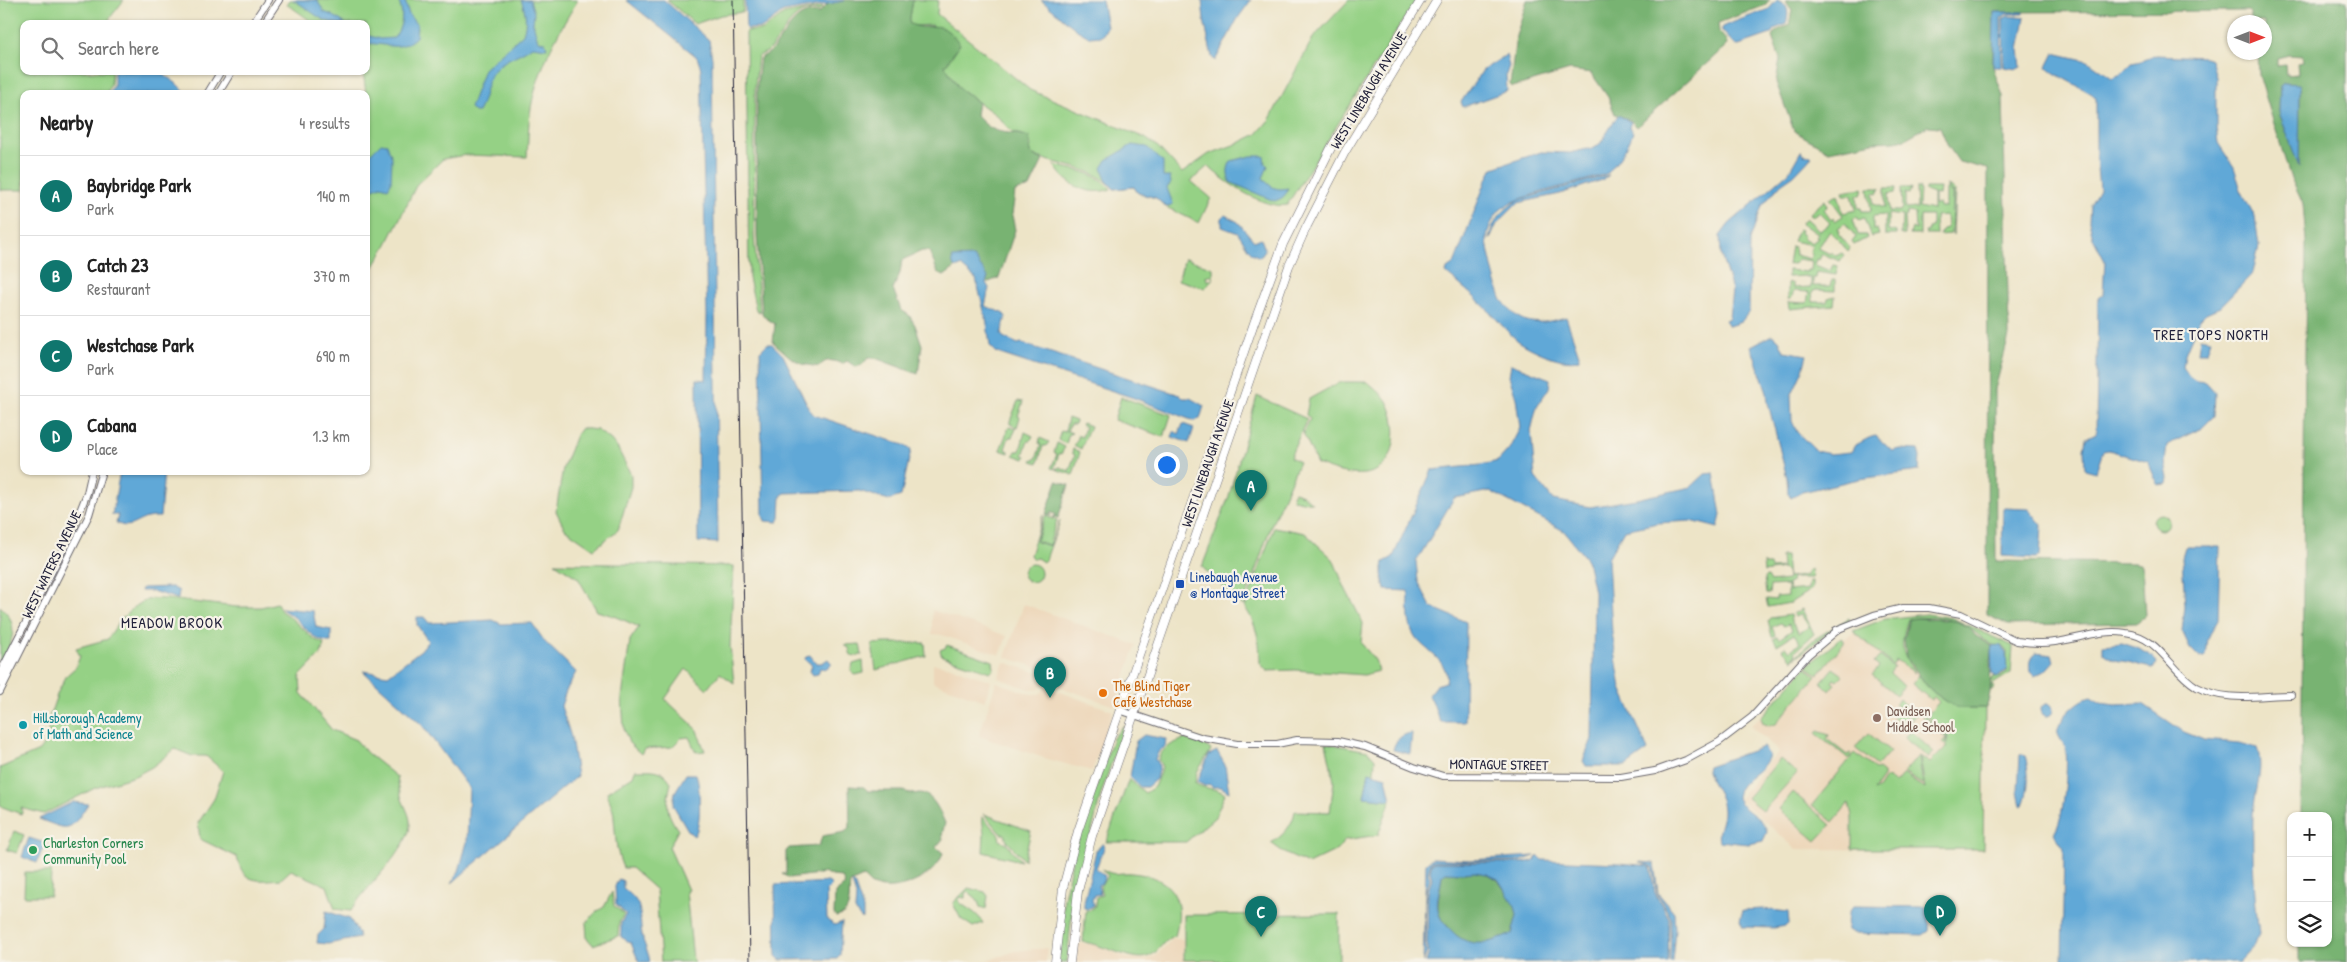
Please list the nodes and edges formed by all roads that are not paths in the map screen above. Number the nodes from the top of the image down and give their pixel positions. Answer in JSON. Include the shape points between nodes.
{"nodes":[{"id":1,"x":268,"y":0,"type":"edge"},
{"id":2,"x":279,"y":0,"type":"edge"},
{"id":3,"x":1421,"y":0,"type":"edge"},
{"id":4,"x":1437,"y":0,"type":"edge"},
{"id":5,"x":255,"y":20,"type":"edge"},
{"id":6,"x":265,"y":20,"type":"edge"},
{"id":7,"x":219,"y":75,"type":"edge"},
{"id":8,"x":230,"y":75,"type":"edge"},
{"id":9,"x":209,"y":90,"type":"edge"},
{"id":10,"x":220,"y":90,"type":"edge"},
{"id":11,"x":91,"y":475,"type":"edge"},
{"id":12,"x":101,"y":475,"type":"edge"},
{"id":13,"x":88,"y":489,"type":"junction"},
{"id":14,"x":80,"y":533,"type":"junction"},
{"id":15,"x":19,"y":637,"type":"junction"},
{"id":16,"x":0,"y":674,"type":"edge"},
{"id":17,"x":0,"y":683,"type":"edge"},
{"id":18,"x":0,"y":692,"type":"edge"},
{"id":19,"x":2291,"y":695,"type":"dead end"},
{"id":20,"x":1119,"y":710,"type":"junction"},
{"id":21,"x":1132,"y":715,"type":"junction"},
{"id":22,"x":1056,"y":962,"type":"edge"},
{"id":23,"x":1070,"y":962,"type":"edge"}],
"edges":[{"from":1,"to":5,"type":"street"},
{"from":2,"to":6,"type":"street"},
{"from":3,"to":20,"type":"main road","name":"WEST LINEBAUGH AVENUE","via":[[1331,148],[1283,244]]},
{"from":4,"to":21,"type":"main road","name":"WEST LINEBAUGH AVENUE","via":[[1345,152],[1306,228],[1272,315]]},
{"from":7,"to":9,"type":"street"},
{"from":8,"to":10,"type":"street"},
{"from":11,"to":13,"type":"street","name":"WEST WATERS AVENUE"},
{"from":12,"to":14,"type":"street","name":"WEST WATERS AVENUE"},
{"from":13,"to":14,"type":"street","via":[[91,495]]},
{"from":13,"to":15,"type":"street","name":"WEST WATERS AVENUE","via":[[71,534]]},
{"from":14,"to":18,"type":"street","name":"WEST WATERS AVENUE"},
{"from":15,"to":16,"type":"street","name":"WEST WATERS AVENUE"},
{"from":15,"to":17,"type":"street","via":[[16,652]]},
{"from":19,"to":21,"type":"street","name":"MONTAGUE STREET","via":[[2229,697],[2209,692],[2188,680],[2154,644],[2127,632],[2098,633],[2056,642],[2025,642],[1961,614],[1929,608],[1902,608],[1874,615],[1822,639],[1806,652],[1752,717],[1719,742],[1686,760],[1655,771],[1621,777],[1443,776],[1365,747],[1338,741],[1237,744],[1203,738]]},
{"from":20,"to":21,"type":"street","name":"MONTAGUE STREET"},
{"from":20,"to":22,"type":"main road","name":"WEST LINEBAUGH AVENUE","via":[[1070,859],[1063,888]]},
{"from":21,"to":23,"type":"main road","name":"WEST LINEBAUGH AVENUE","via":[[1085,857]]}]}
